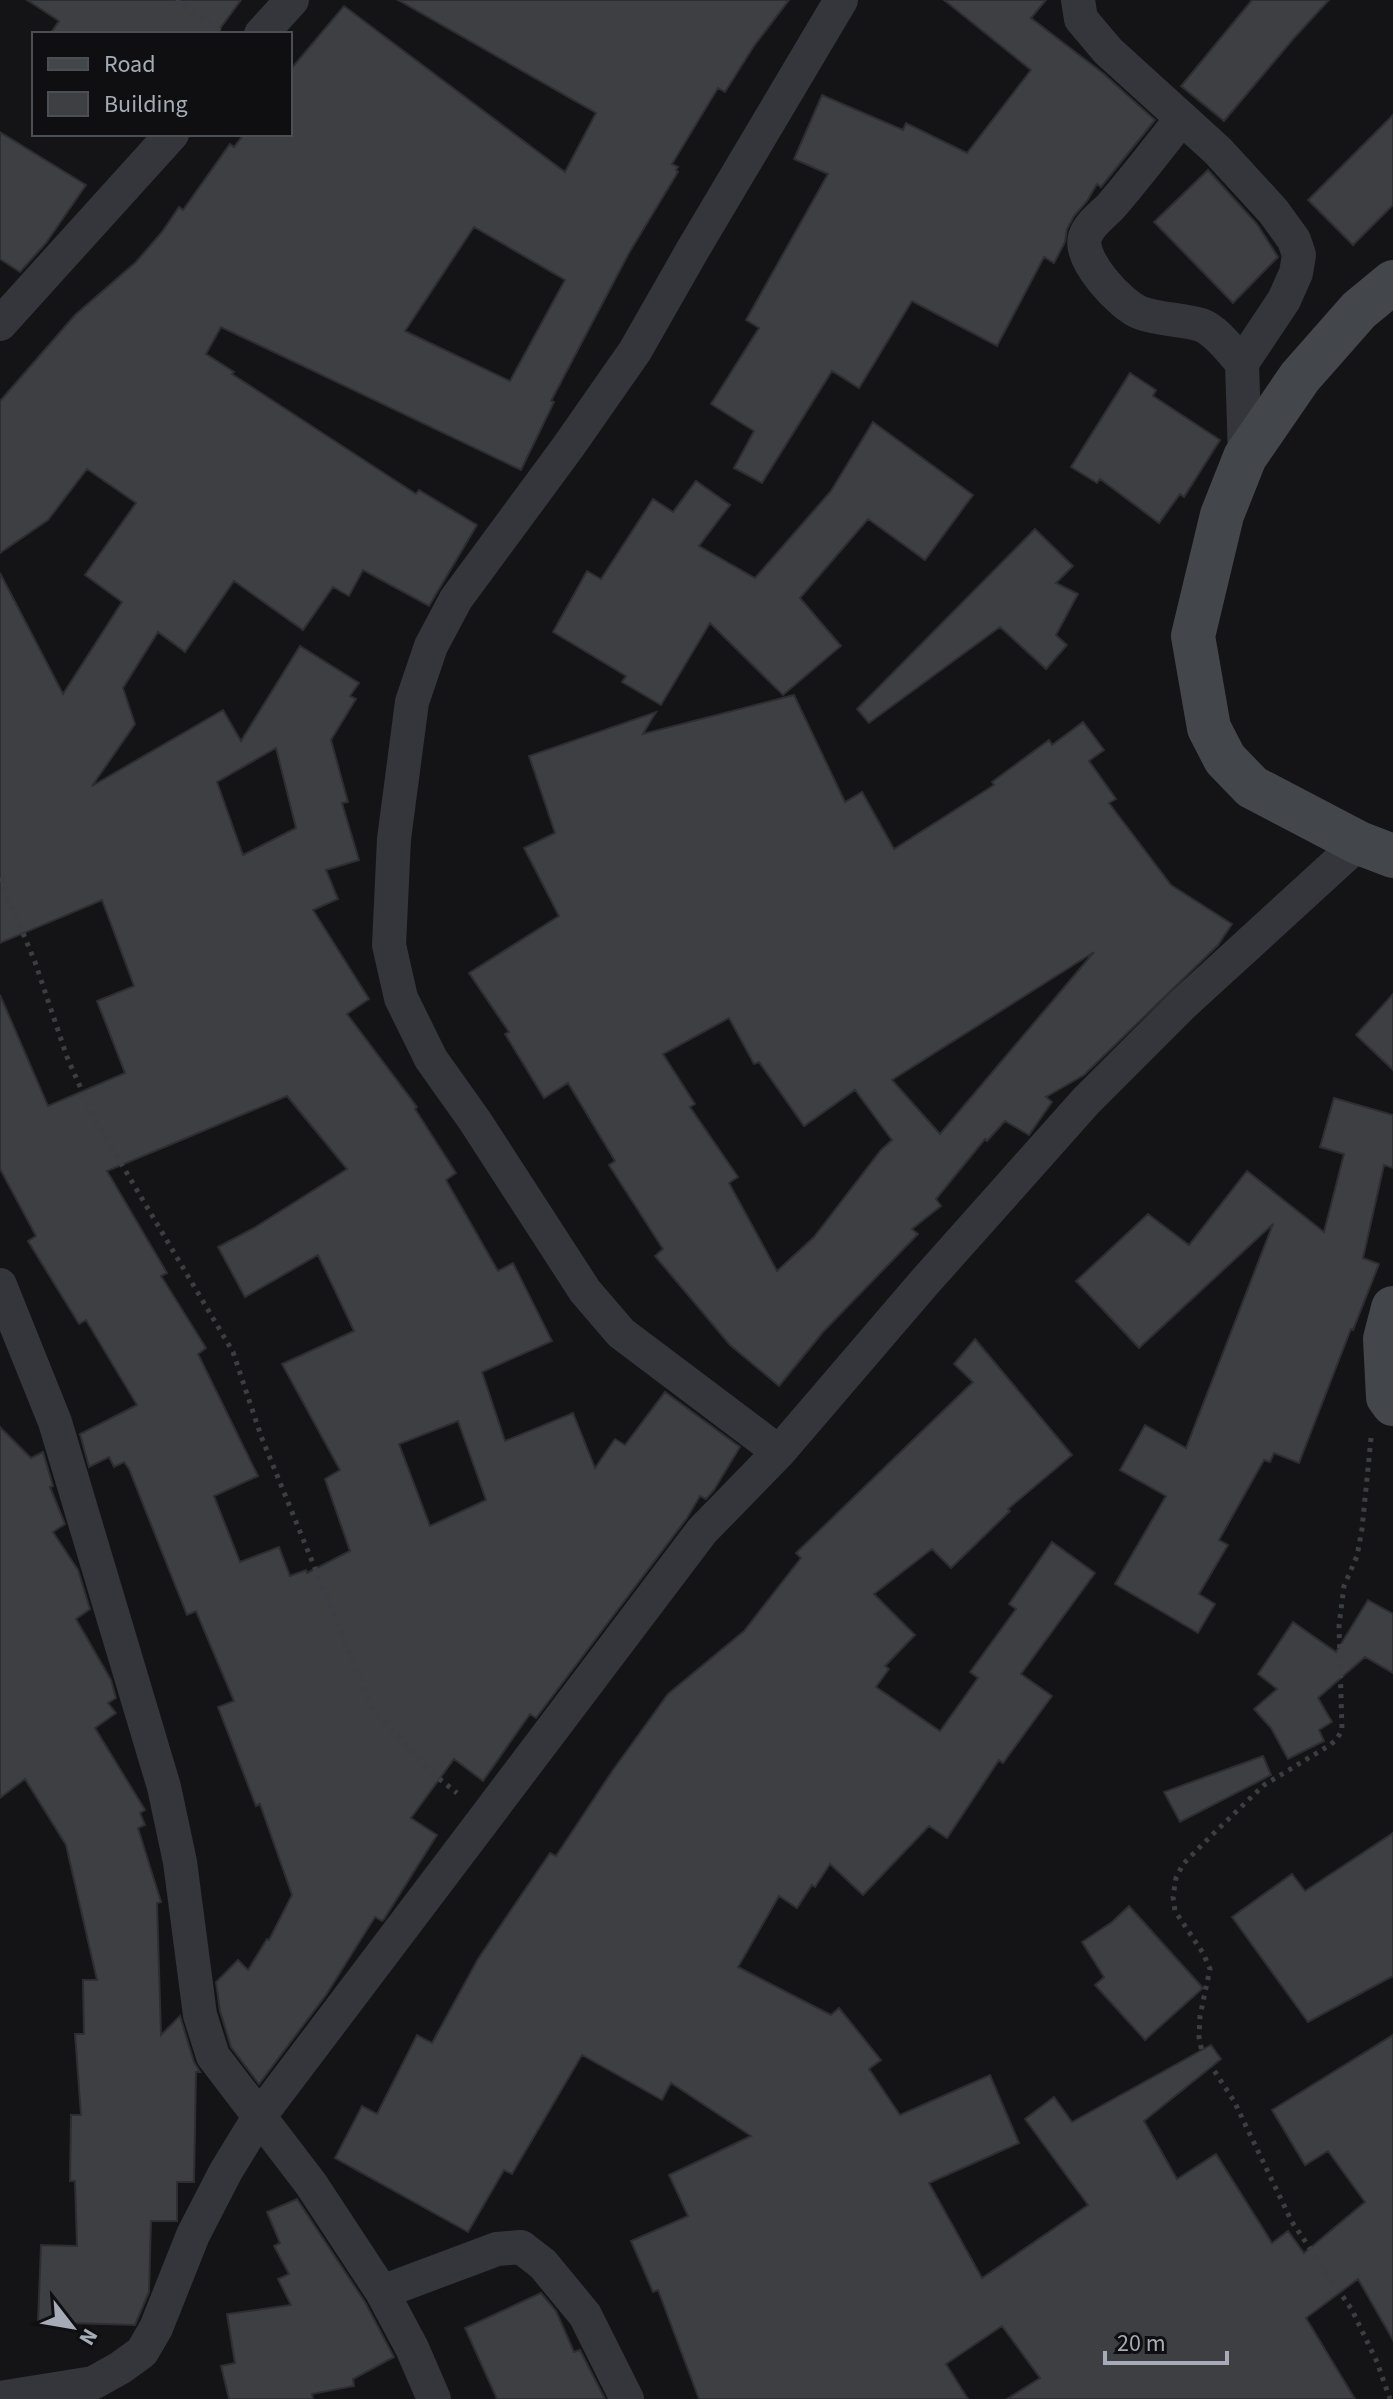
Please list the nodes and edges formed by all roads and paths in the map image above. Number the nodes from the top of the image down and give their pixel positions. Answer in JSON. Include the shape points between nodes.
{"nodes":[{"id":1,"x":176,"y":0,"type":"edge"},
{"id":2,"x":292,"y":0,"type":"edge"},
{"id":3,"x":841,"y":0,"type":"edge"},
{"id":4,"x":1078,"y":0,"type":"edge"},
{"id":5,"x":221,"y":32,"type":"edge"},
{"id":6,"x":263,"y":32,"type":"edge"},
{"id":7,"x":1182,"y":118,"type":"junction"},
{"id":8,"x":170,"y":136,"type":"edge"},
{"id":9,"x":1393,"y":282,"type":"edge"},
{"id":10,"x":0,"y":324,"type":"edge"},
{"id":11,"x":1242,"y":363,"type":"junction"},
{"id":12,"x":1245,"y":457,"type":"junction"},
{"id":13,"x":1376,"y":849,"type":"edge"},
{"id":14,"x":0,"y":878,"type":"edge"},
{"id":15,"x":0,"y":1285,"type":"edge"},
{"id":16,"x":1393,"y":1308,"type":"edge"},
{"id":17,"x":1382,"y":1418,"type":"edge"},
{"id":18,"x":779,"y":1452,"type":"junction"},
{"id":19,"x":486,"y":1815,"type":"junction"},
{"id":20,"x":259,"y":2117,"type":"junction"},
{"id":21,"x":382,"y":2292,"type":"junction"},
{"id":22,"x":0,"y":2398,"type":"edge"},
{"id":23,"x":434,"y":2399,"type":"edge"},
{"id":24,"x":627,"y":2399,"type":"edge"},
{"id":25,"x":1390,"y":2399,"type":"edge"}],
"edges":[{"from":1,"to":5,"type":"path"},
{"from":2,"to":6,"type":"street"},
{"from":3,"to":18,"type":"street","via":[[635,351],[456,599],[431,646],[412,702],[394,839],[389,945],[401,998],[431,1059],[585,1291],[621,1333]]},
{"from":4,"to":7,"type":"street","via":[[1081,19],[1108,51]]},
{"from":7,"to":11,"type":"street","via":[[1273,211],[1299,255],[1284,300]]},
{"from":7,"to":11,"type":"street","via":[[1087,230],[1083,243],[1108,288],[1135,311],[1201,325]]},
{"from":8,"to":10,"type":"street"},
{"from":9,"to":12,"type":"main road","via":[[1359,310],[1300,377]]},
{"from":11,"to":12,"type":"street"},
{"from":12,"to":13,"type":"main road","via":[[1222,515],[1193,636],[1209,728],[1225,759],[1252,787]]},
{"from":13,"to":18,"type":"street","via":[[1183,1004],[1086,1101]]},
{"from":14,"to":19,"type":"path","via":[[93,1116],[233,1352],[261,1436],[372,1708],[432,1773]]},
{"from":15,"to":20,"type":"street","via":[[55,1422],[164,1787],[180,1862],[200,2015],[213,2056]]},
{"from":16,"to":17,"type":"main road","via":[[1385,1339],[1388,1397]]},
{"from":17,"to":25,"type":"path","via":[[1357,1556],[1344,1586],[1339,1626],[1342,1730],[1330,1745],[1264,1785],[1213,1834],[1183,1864],[1173,1897],[1175,1911],[1210,1969],[1200,2016],[1202,2052],[1234,2101],[1292,2222],[1352,2310]]},
{"from":18,"to":19,"type":"street","via":[[702,1531]]},
{"from":19,"to":20,"type":"street"},
{"from":20,"to":21,"type":"street","via":[[311,2184]]},
{"from":20,"to":22,"type":"street","via":[[193,2235],[142,2352],[93,2383]]},
{"from":21,"to":23,"type":"street"},
{"from":21,"to":24,"type":"street","via":[[497,2249],[521,2247],[543,2264],[585,2315]]}]}
